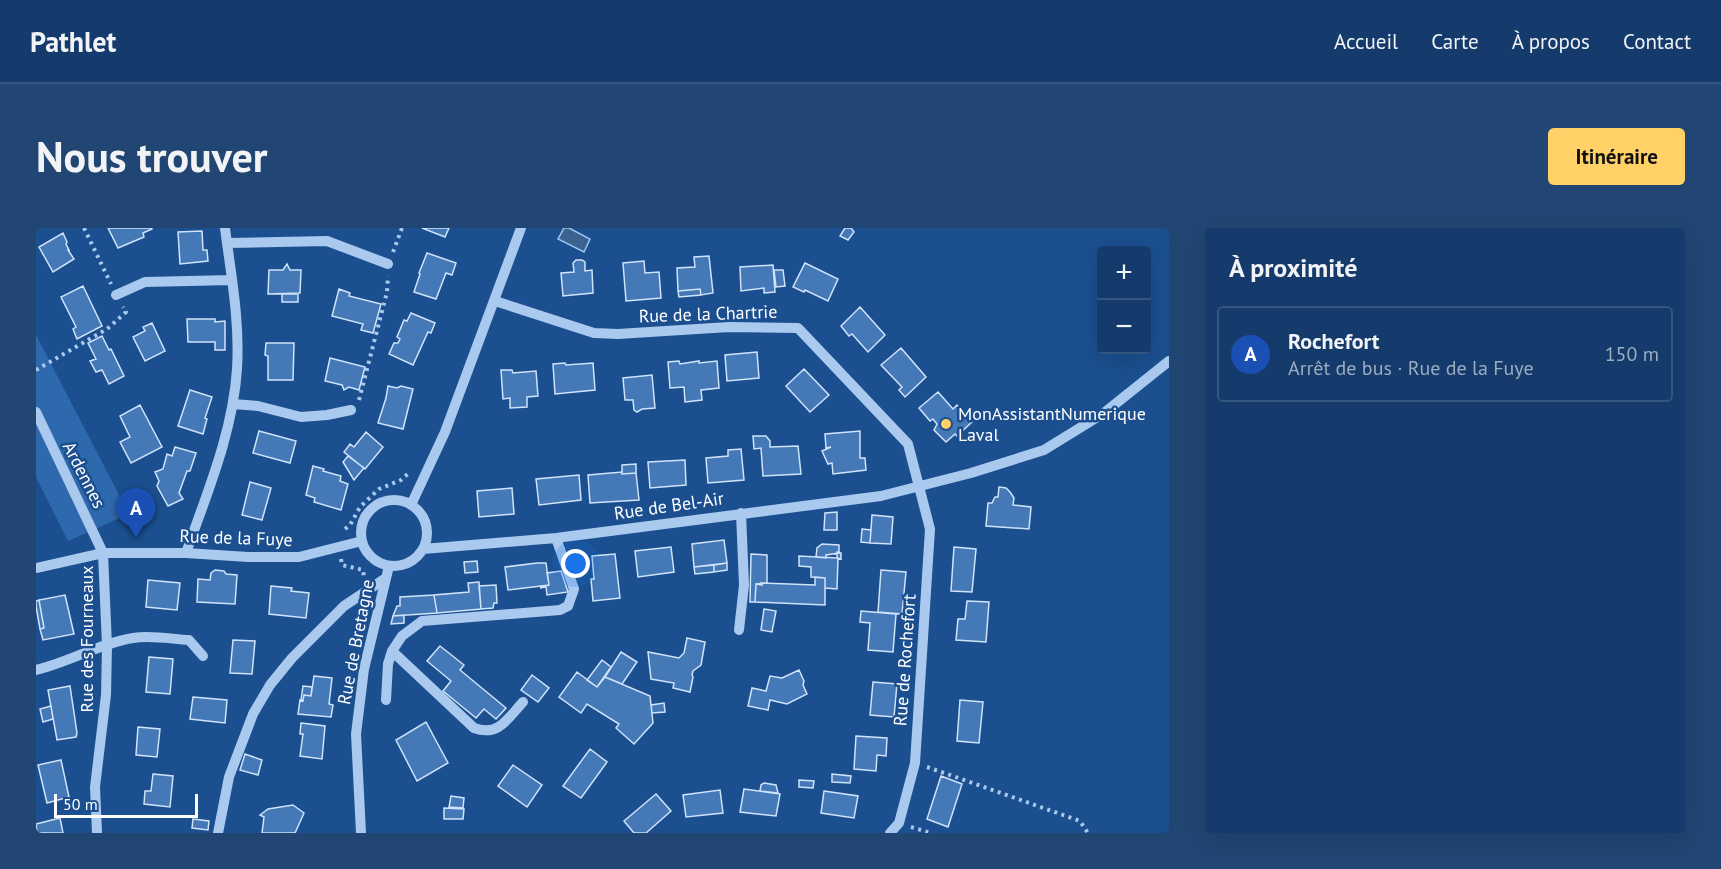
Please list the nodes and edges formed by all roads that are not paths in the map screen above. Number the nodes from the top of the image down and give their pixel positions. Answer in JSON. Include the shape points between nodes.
{"nodes":[{"id":1,"x":225,"y":228,"type":"edge"},
{"id":2,"x":521,"y":228,"type":"edge"},
{"id":3,"x":227,"y":243,"type":"junction"},
{"id":4,"x":388,"y":264,"type":"road end"},
{"id":5,"x":232,"y":280,"type":"junction"},
{"id":6,"x":116,"y":295,"type":"road end"},
{"id":7,"x":495,"y":301,"type":"junction"},
{"id":8,"x":1169,"y":361,"type":"edge"},
{"id":9,"x":233,"y":404,"type":"junction"},
{"id":10,"x":351,"y":410,"type":"road end"},
{"id":11,"x":36,"y":412,"type":"edge"},
{"id":12,"x":918,"y":485,"type":"junction"},
{"id":13,"x":411,"y":505,"type":"junction"},
{"id":14,"x":741,"y":513,"type":"junction"},
{"id":15,"x":556,"y":538,"type":"junction"},
{"id":16,"x":362,"y":541,"type":"junction"},
{"id":17,"x":423,"y":549,"type":"junction"},
{"id":18,"x":103,"y":553,"type":"junction"},
{"id":19,"x":186,"y":553,"type":"junction"},
{"id":20,"x":389,"y":566,"type":"junction"},
{"id":21,"x":36,"y":567,"type":"edge"},
{"id":22,"x":386,"y":578,"type":"junction"},
{"id":23,"x":739,"y":630,"type":"dead end"},
{"id":24,"x":107,"y":646,"type":"junction"},
{"id":25,"x":392,"y":651,"type":"junction"},
{"id":26,"x":203,"y":656,"type":"dead end"},
{"id":27,"x":36,"y":670,"type":"edge"},
{"id":28,"x":386,"y":700,"type":"dead end"},
{"id":29,"x":523,"y":702,"type":"dead end"},
{"id":30,"x":97,"y":833,"type":"edge"},
{"id":31,"x":218,"y":833,"type":"edge"},
{"id":32,"x":361,"y":833,"type":"edge"},
{"id":33,"x":890,"y":833,"type":"edge"}],
"edges":[{"from":1,"to":3,"type":"street"},
{"from":2,"to":7,"type":"street"},
{"from":3,"to":4,"type":"street","via":[[327,241]]},
{"from":3,"to":5,"type":"street"},
{"from":5,"to":6,"type":"street","via":[[145,282]]},
{"from":5,"to":9,"type":"street","via":[[237,323]]},
{"from":7,"to":12,"type":"street","name":"Rue de la Chartrie","via":[[594,333],[798,328],[908,444]]},
{"from":7,"to":13,"type":"street","via":[[445,432]]},
{"from":8,"to":12,"type":"street","name":"Rue de Bel-Air","via":[[1104,413],[1044,450]]},
{"from":9,"to":10,"type":"street","via":[[301,417]]},
{"from":9,"to":19,"type":"street"},
{"from":11,"to":18,"type":"street","name":"Ardennes"},
{"from":12,"to":14,"type":"street","name":"Rue de Bel-Air","via":[[881,496]]},
{"from":12,"to":33,"type":"street","name":"Rue de Rochefort","via":[[930,529],[915,763],[899,823]]},
{"from":13,"to":16,"type":"street","via":[[392,500],[374,507],[363,522]]},
{"from":13,"to":17,"type":"street","via":[[426,524]]},
{"from":14,"to":15,"type":"street","name":"Rue de Bel-Air"},
{"from":14,"to":23,"type":"street","via":[[744,585]]},
{"from":15,"to":17,"type":"street","name":"Rue de Bel-Air"},
{"from":15,"to":25,"type":"street","via":[[574,589],[568,606],[560,610],[422,621],[402,636]]},
{"from":16,"to":19,"type":"street","name":"Rue de la Fuye","via":[[299,557]]},
{"from":16,"to":20,"type":"street","via":[[375,561]]},
{"from":17,"to":20,"type":"street","via":[[409,563]]},
{"from":18,"to":19,"type":"street","name":"Rue de la Fuye"},
{"from":18,"to":21,"type":"street","name":"Rue de la Fuye"},
{"from":18,"to":24,"type":"street","name":"Rue des Fourneaux"},
{"from":20,"to":22,"type":"street","name":"Rue de Bretagne"},
{"from":22,"to":31,"type":"street","via":[[344,606],[270,685],[253,714],[229,777]]},
{"from":22,"to":32,"type":"street","name":"Rue de Bretagne","via":[[364,669],[356,734]]},
{"from":24,"to":26,"type":"street","via":[[134,638],[189,640]]},
{"from":24,"to":27,"type":"street"},
{"from":24,"to":30,"type":"street","name":"Rue des Fourneaux","via":[[106,695],[95,787]]},
{"from":25,"to":28,"type":"street"},
{"from":25,"to":29,"type":"street","via":[[474,728],[494,730]]}]}
